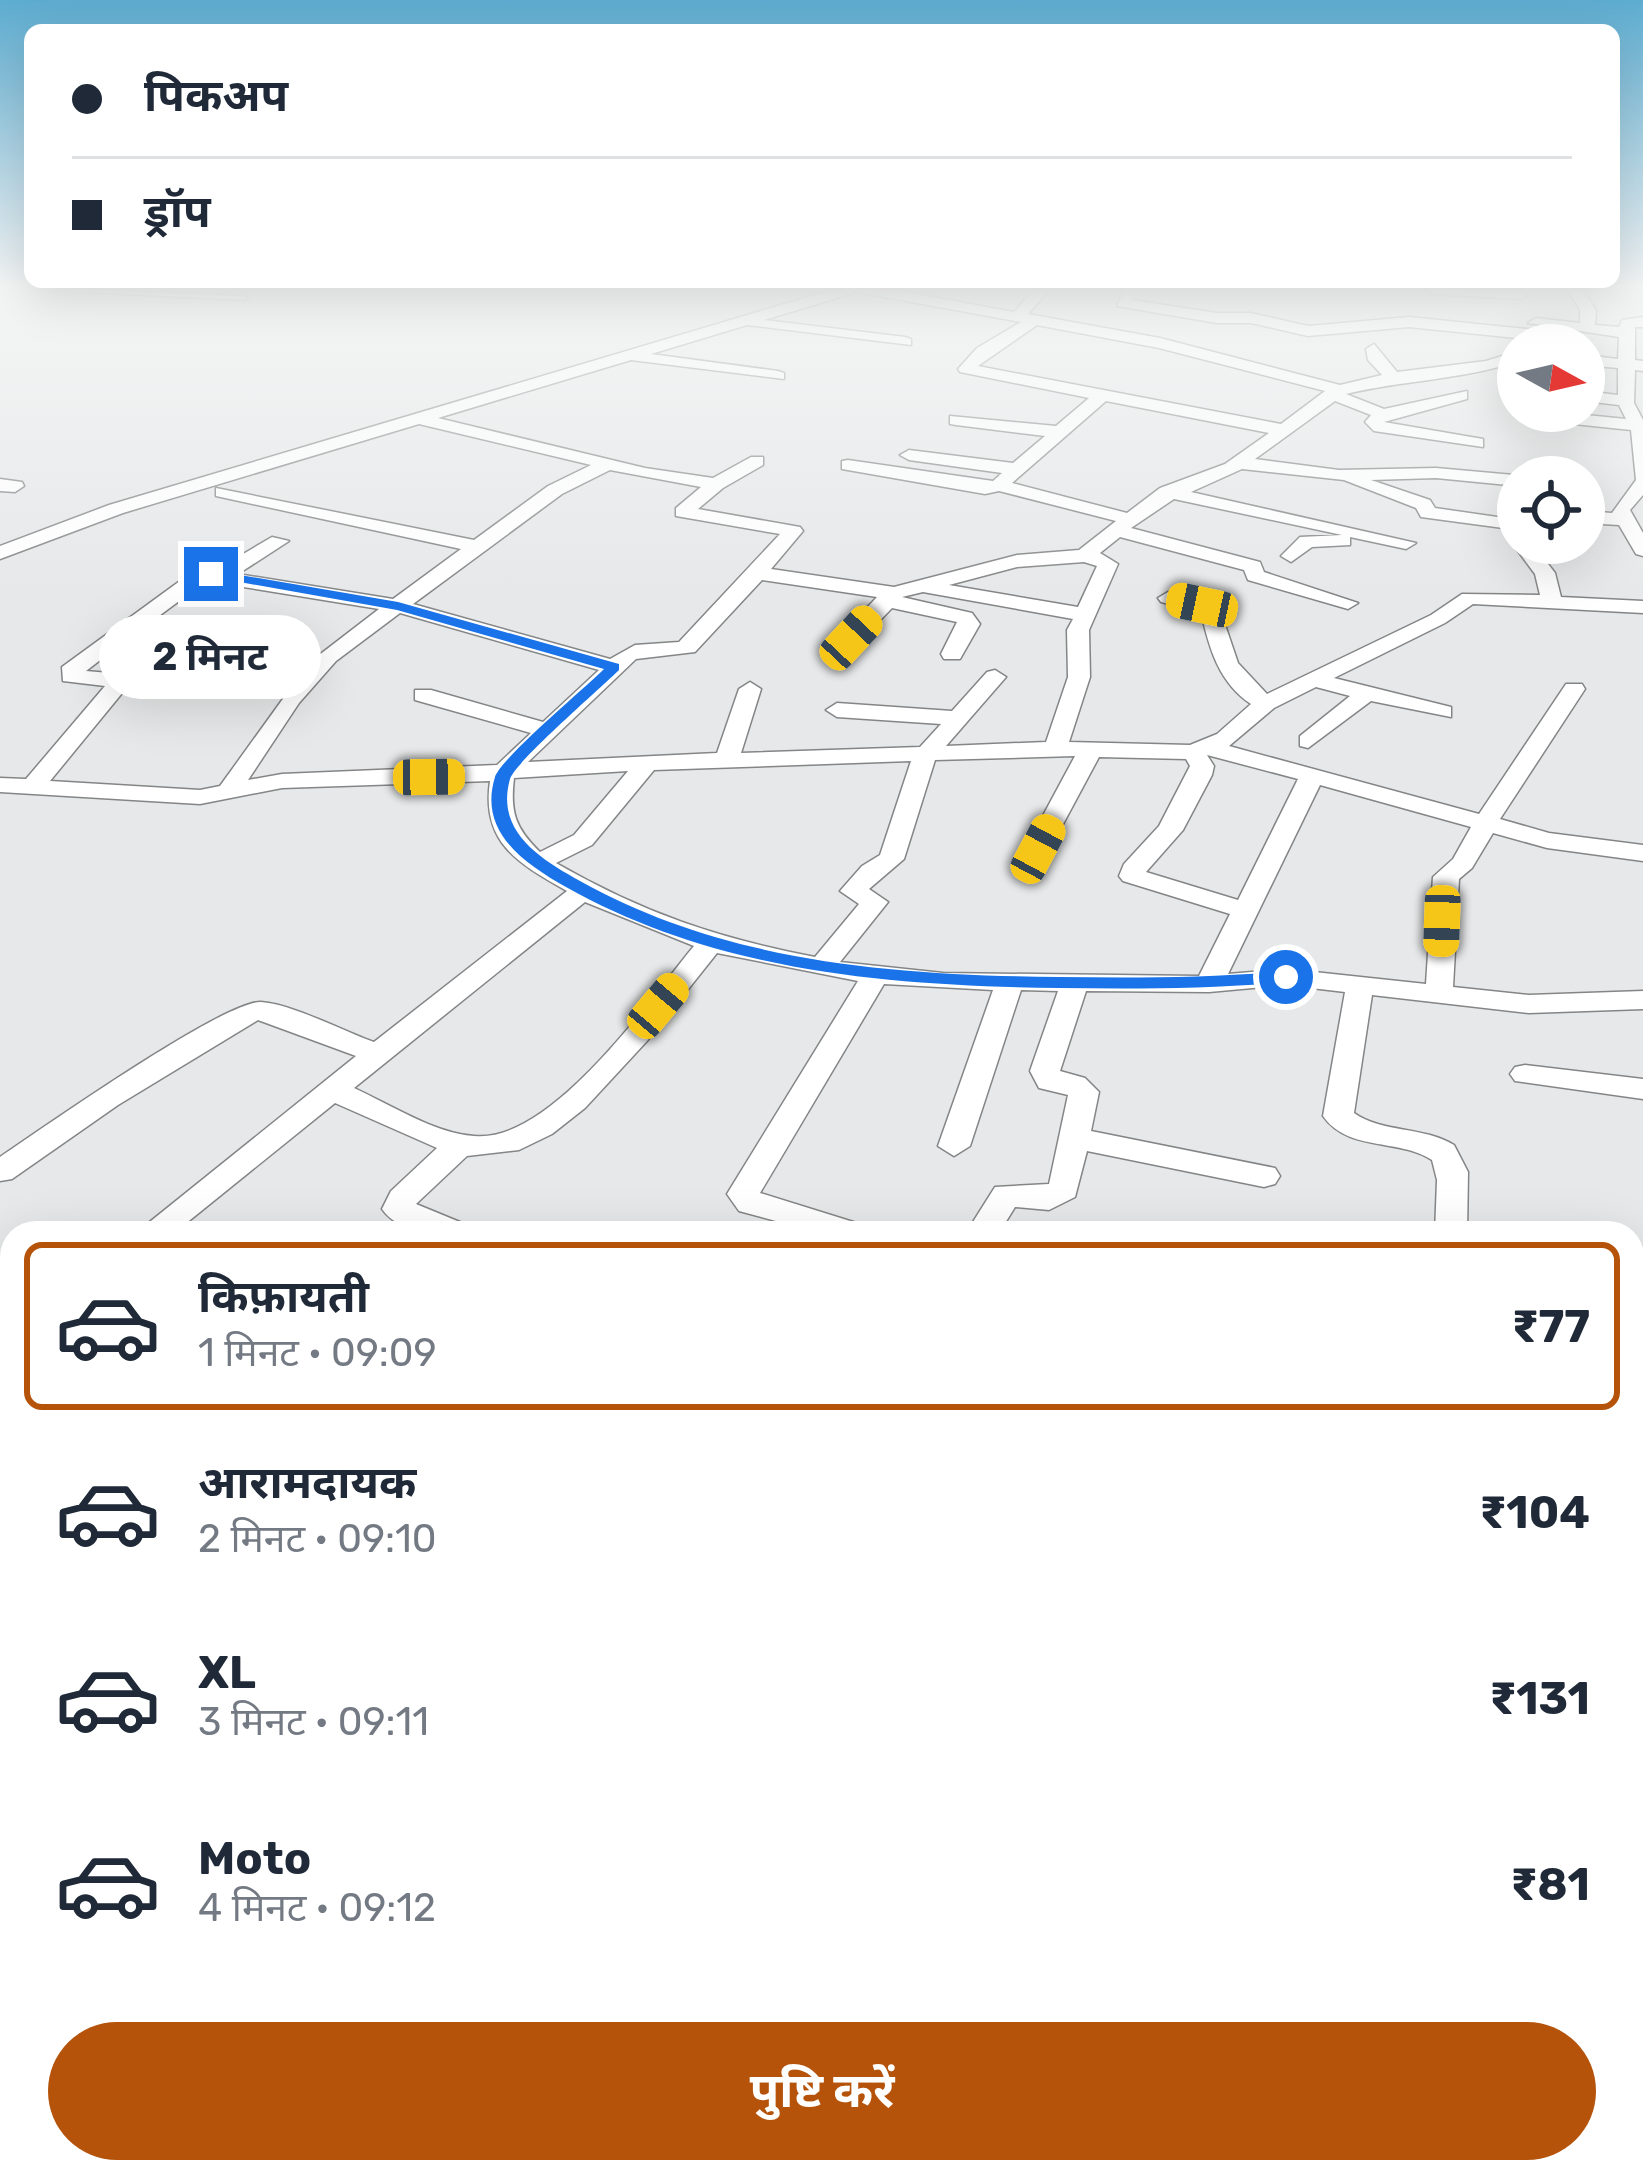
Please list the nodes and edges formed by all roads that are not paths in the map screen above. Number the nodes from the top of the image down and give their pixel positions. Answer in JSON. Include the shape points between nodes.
{"nodes":[{"id":1,"x":510,"y":390,"type":"edge"},
{"id":2,"x":1081,"y":390,"type":"edge"},
{"id":3,"x":1328,"y":390,"type":"edge"},
{"id":4,"x":1344,"y":390,"type":"edge"},
{"id":5,"x":1336,"y":392,"type":"junction"},
{"id":6,"x":1104,"y":394,"type":"junction"},
{"id":7,"x":1461,"y":395,"type":"dead end"},
{"id":8,"x":1632,"y":396,"type":"edge"},
{"id":9,"x":1383,"y":414,"type":"junction"},
{"id":10,"x":414,"y":418,"type":"junction"},
{"id":11,"x":956,"y":419,"type":"dead end"},
{"id":12,"x":1605,"y":421,"type":"edge"},
{"id":13,"x":1639,"y":424,"type":"edge"},
{"id":14,"x":1283,"y":430,"type":"junction"},
{"id":15,"x":1060,"y":432,"type":"junction"},
{"id":16,"x":1478,"y":443,"type":"dead end"},
{"id":17,"x":909,"y":454,"type":"dead end"},
{"id":18,"x":758,"y":461,"type":"dead end"},
{"id":19,"x":610,"y":463,"type":"junction"},
{"id":20,"x":1239,"y":463,"type":"junction"},
{"id":21,"x":848,"y":465,"type":"dead end"},
{"id":22,"x":1017,"y":470,"type":"junction"},
{"id":23,"x":1340,"y":475,"type":"junction"},
{"id":24,"x":1497,"y":478,"type":"edge"},
{"id":25,"x":1643,"y":483,"type":"edge"},
{"id":26,"x":716,"y":484,"type":"junction"},
{"id":27,"x":999,"y":485,"type":"junction"},
{"id":28,"x":223,"y":492,"type":"dead end"},
{"id":29,"x":1167,"y":492,"type":"junction"},
{"id":30,"x":1605,"y":518,"type":"edge"},
{"id":31,"x":1622,"y":519,"type":"junction"},
{"id":32,"x":1126,"y":525,"type":"junction"},
{"id":33,"x":1497,"y":526,"type":"edge"},
{"id":34,"x":1375,"y":537,"type":"junction"},
{"id":35,"x":279,"y":541,"type":"dead end"},
{"id":36,"x":1406,"y":543,"type":"dead end"},
{"id":37,"x":477,"y":547,"type":"junction"},
{"id":38,"x":1643,"y":550,"type":"edge"},
{"id":39,"x":0,"y":553,"type":"edge"},
{"id":40,"x":1087,"y":555,"type":"junction"},
{"id":41,"x":1292,"y":556,"type":"dead end"},
{"id":42,"x":1539,"y":564,"type":"edge"},
{"id":43,"x":757,"y":573,"type":"junction"},
{"id":44,"x":220,"y":575,"type":"junction"},
{"id":45,"x":899,"y":593,"type":"junction"},
{"id":46,"x":1168,"y":598,"type":"dead end"},
{"id":47,"x":1348,"y":603,"type":"dead end"},
{"id":48,"x":1552,"y":604,"type":"junction"},
{"id":49,"x":398,"y":606,"type":"junction"},
{"id":50,"x":1643,"y":608,"type":"edge"},
{"id":51,"x":1083,"y":614,"type":"junction"},
{"id":52,"x":112,"y":640,"type":"junction"},
{"id":53,"x":952,"y":654,"type":"dead end"},
{"id":54,"x":842,"y":658,"type":"dead end"},
{"id":55,"x":318,"y":666,"type":"junction"},
{"id":56,"x":614,"y":667,"type":"junction"},
{"id":57,"x":995,"y":677,"type":"dead end"},
{"id":58,"x":1310,"y":680,"type":"junction"},
{"id":59,"x":750,"y":688,"type":"dead end"},
{"id":60,"x":1574,"y":689,"type":"dead end"},
{"id":61,"x":1368,"y":692,"type":"junction"},
{"id":62,"x":423,"y":695,"type":"dead end"},
{"id":63,"x":1266,"y":703,"type":"junction"},
{"id":64,"x":837,"y":710,"type":"dead end"},
{"id":65,"x":1443,"y":712,"type":"dead end"},
{"id":66,"x":962,"y":718,"type":"junction"},
{"id":67,"x":548,"y":730,"type":"junction"},
{"id":68,"x":1308,"y":741,"type":"dead end"},
{"id":69,"x":1055,"y":749,"type":"junction"},
{"id":70,"x":1091,"y":749,"type":"junction"},
{"id":71,"x":1200,"y":750,"type":"junction"},
{"id":72,"x":925,"y":755,"type":"junction"},
{"id":73,"x":726,"y":762,"type":"junction"},
{"id":74,"x":646,"y":764,"type":"junction"},
{"id":75,"x":503,"y":773,"type":"junction"},
{"id":76,"x":1312,"y":776,"type":"junction"},
{"id":77,"x":0,"y":785,"type":"edge"},
{"id":78,"x":32,"y":787,"type":"junction"},
{"id":79,"x":230,"y":791,"type":"junction"},
{"id":80,"x":1485,"y":823,"type":"junction"},
{"id":81,"x":1038,"y":849,"type":"dead end"},
{"id":82,"x":1643,"y":853,"type":"edge"},
{"id":83,"x":537,"y":863,"type":"junction"},
{"id":84,"x":584,"y":890,"type":"junction"},
{"id":85,"x":1244,"y":910,"type":"junction"},
{"id":86,"x":711,"y":942,"type":"junction"},
{"id":87,"x":821,"y":967,"type":"junction"},
{"id":88,"x":876,"y":974,"type":"junction"},
{"id":89,"x":1010,"y":981,"type":"junction"},
{"id":90,"x":1075,"y":981,"type":"junction"},
{"id":91,"x":1209,"y":984,"type":"junction"},
{"id":92,"x":1360,"y":985,"type":"junction"},
{"id":93,"x":1439,"y":994,"type":"junction"},
{"id":94,"x":1643,"y":1000,"type":"edge"},
{"id":95,"x":376,"y":1053,"type":"junction"},
{"id":96,"x":1525,"y":1074,"type":"dead end"},
{"id":97,"x":1643,"y":1089,"type":"edge"},
{"id":98,"x":331,"y":1090,"type":"junction"},
{"id":99,"x":1076,"y":1138,"type":"junction"},
{"id":100,"x":460,"y":1143,"type":"junction"},
{"id":101,"x":954,"y":1146,"type":"dead end"},
{"id":102,"x":1,"y":1171,"type":"edge"},
{"id":103,"x":1264,"y":1176,"type":"dead end"},
{"id":104,"x":167,"y":1221,"type":"edge"},
{"id":105,"x":426,"y":1221,"type":"edge"},
{"id":106,"x":792,"y":1221,"type":"edge"},
{"id":107,"x":990,"y":1221,"type":"edge"},
{"id":108,"x":1451,"y":1221,"type":"edge"}],
"edges":[{"from":1,"to":10,"type":"street"},
{"from":2,"to":6,"type":"street"},
{"from":3,"to":5,"type":"street"},
{"from":4,"to":5,"type":"street"},
{"from":5,"to":9,"type":"street"},
{"from":5,"to":14,"type":"street"},
{"from":6,"to":14,"type":"street"},
{"from":6,"to":15,"type":"street"},
{"from":7,"to":9,"type":"street"},
{"from":8,"to":13,"type":"street"},
{"from":9,"to":16,"type":"street","via":[[1376,424]]},
{"from":10,"to":19,"type":"street"},
{"from":10,"to":39,"type":"street"},
{"from":11,"to":15,"type":"street"},
{"from":12,"to":13,"type":"street"},
{"from":13,"to":25,"type":"street"},
{"from":14,"to":20,"type":"street"},
{"from":15,"to":22,"type":"street"},
{"from":17,"to":22,"type":"street"},
{"from":18,"to":26,"type":"street"},
{"from":19,"to":26,"type":"street"},
{"from":19,"to":37,"type":"street","via":[[555,490]]},
{"from":20,"to":23,"type":"street"},
{"from":20,"to":29,"type":"street"},
{"from":21,"to":27,"type":"street"},
{"from":22,"to":27,"type":"street"},
{"from":23,"to":24,"type":"street"},
{"from":23,"to":33,"type":"street","via":[[1423,504],[1428,513]]},
{"from":25,"to":31,"type":"street","via":[[1624,503]]},
{"from":26,"to":43,"type":"street","via":[[682,512],[793,531]]},
{"from":27,"to":32,"type":"street"},
{"from":28,"to":37,"type":"street"},
{"from":29,"to":32,"type":"street"},
{"from":29,"to":34,"type":"street"},
{"from":30,"to":31,"type":"street"},
{"from":31,"to":38,"type":"street"},
{"from":32,"to":40,"type":"street"},
{"from":32,"to":47,"type":"street","via":[[1252,566],[1261,579]]},
{"from":34,"to":36,"type":"street"},
{"from":34,"to":41,"type":"street","via":[[1367,544],[1310,540]]},
{"from":35,"to":44,"type":"street"},
{"from":37,"to":49,"type":"street"},
{"from":40,"to":45,"type":"street","via":[[1017,560]]},
{"from":40,"to":51,"type":"street","via":[[1108,562]]},
{"from":42,"to":48,"type":"street"},
{"from":43,"to":45,"type":"street"},
{"from":43,"to":56,"type":"street","via":[[681,651],[634,650]]},
{"from":44,"to":49,"type":"street"},
{"from":44,"to":52,"type":"street","via":[[197,576]]},
{"from":45,"to":51,"type":"street"},
{"from":45,"to":53,"type":"street","via":[[965,617]]},
{"from":45,"to":54,"type":"street","via":[[851,638]]},
{"from":46,"to":63,"type":"street","via":[[1211,608],[1237,684]]},
{"from":48,"to":50,"type":"street"},
{"from":48,"to":58,"type":"street","via":[[1469,598]]},
{"from":49,"to":55,"type":"street"},
{"from":49,"to":56,"type":"street"},
{"from":51,"to":69,"type":"street","via":[[1079,677]]},
{"from":52,"to":55,"type":"street"},
{"from":52,"to":78,"type":"street","via":[[69,675],[120,683]]},
{"from":55,"to":79,"type":"street"},
{"from":56,"to":67,"type":"street"},
{"from":57,"to":66,"type":"street"},
{"from":58,"to":61,"type":"street"},
{"from":58,"to":63,"type":"street"},
{"from":59,"to":73,"type":"street"},
{"from":60,"to":80,"type":"street"},
{"from":61,"to":65,"type":"street"},
{"from":61,"to":68,"type":"street"},
{"from":62,"to":67,"type":"street"},
{"from":63,"to":71,"type":"street","via":[[1226,739]]},
{"from":64,"to":66,"type":"street"},
{"from":66,"to":72,"type":"street"},
{"from":67,"to":75,"type":"street"},
{"from":69,"to":70,"type":"street"},
{"from":69,"to":72,"type":"street"},
{"from":70,"to":71,"type":"street"},
{"from":70,"to":81,"type":"street"},
{"from":71,"to":76,"type":"street"},
{"from":71,"to":85,"type":"street","via":[[1200,775],[1171,830],[1132,876]]},
{"from":72,"to":73,"type":"street"},
{"from":72,"to":87,"type":"street","via":[[891,859],[853,891],[874,902]]},
{"from":73,"to":74,"type":"street"},
{"from":74,"to":75,"type":"street"},
{"from":74,"to":83,"type":"street","via":[[583,840]]},
{"from":75,"to":79,"type":"street","via":[[321,778]]},
{"from":75,"to":83,"type":"street","via":[[498,810],[511,838]]},
{"from":76,"to":80,"type":"street"},
{"from":76,"to":85,"type":"street"},
{"from":77,"to":78,"type":"street"},
{"from":78,"to":79,"type":"street","via":[[200,797]]},
{"from":80,"to":82,"type":"street"},
{"from":80,"to":93,"type":"street","via":[[1443,885]]},
{"from":83,"to":84,"type":"street"},
{"from":84,"to":86,"type":"street"},
{"from":84,"to":95,"type":"street"},
{"from":85,"to":91,"type":"street"},
{"from":86,"to":87,"type":"street"},
{"from":86,"to":100,"type":"street","via":[[561,1115],[490,1147]]},
{"from":87,"to":88,"type":"street"},
{"from":88,"to":89,"type":"street"},
{"from":88,"to":106,"type":"street","via":[[743,1195]]},
{"from":89,"to":90,"type":"street"},
{"from":89,"to":101,"type":"street"},
{"from":90,"to":91,"type":"street"},
{"from":90,"to":99,"type":"street","via":[[1045,1071],[1050,1081],[1084,1092]]},
{"from":91,"to":92,"type":"street","via":[[1286,977]]},
{"from":92,"to":93,"type":"street"},
{"from":92,"to":108,"type":"street","via":[[1338,1116],[1348,1126],[1444,1153],[1452,1166]]},
{"from":93,"to":94,"type":"street","via":[[1529,1004]]},
{"from":95,"to":98,"type":"street"},
{"from":95,"to":102,"type":"street","via":[[254,1012]]},
{"from":96,"to":97,"type":"street"},
{"from":98,"to":100,"type":"street"},
{"from":98,"to":104,"type":"street"},
{"from":99,"to":103,"type":"street"},
{"from":99,"to":107,"type":"street","via":[[1060,1195],[1006,1195]]},
{"from":100,"to":105,"type":"street","via":[[402,1199],[398,1209]]}]}
